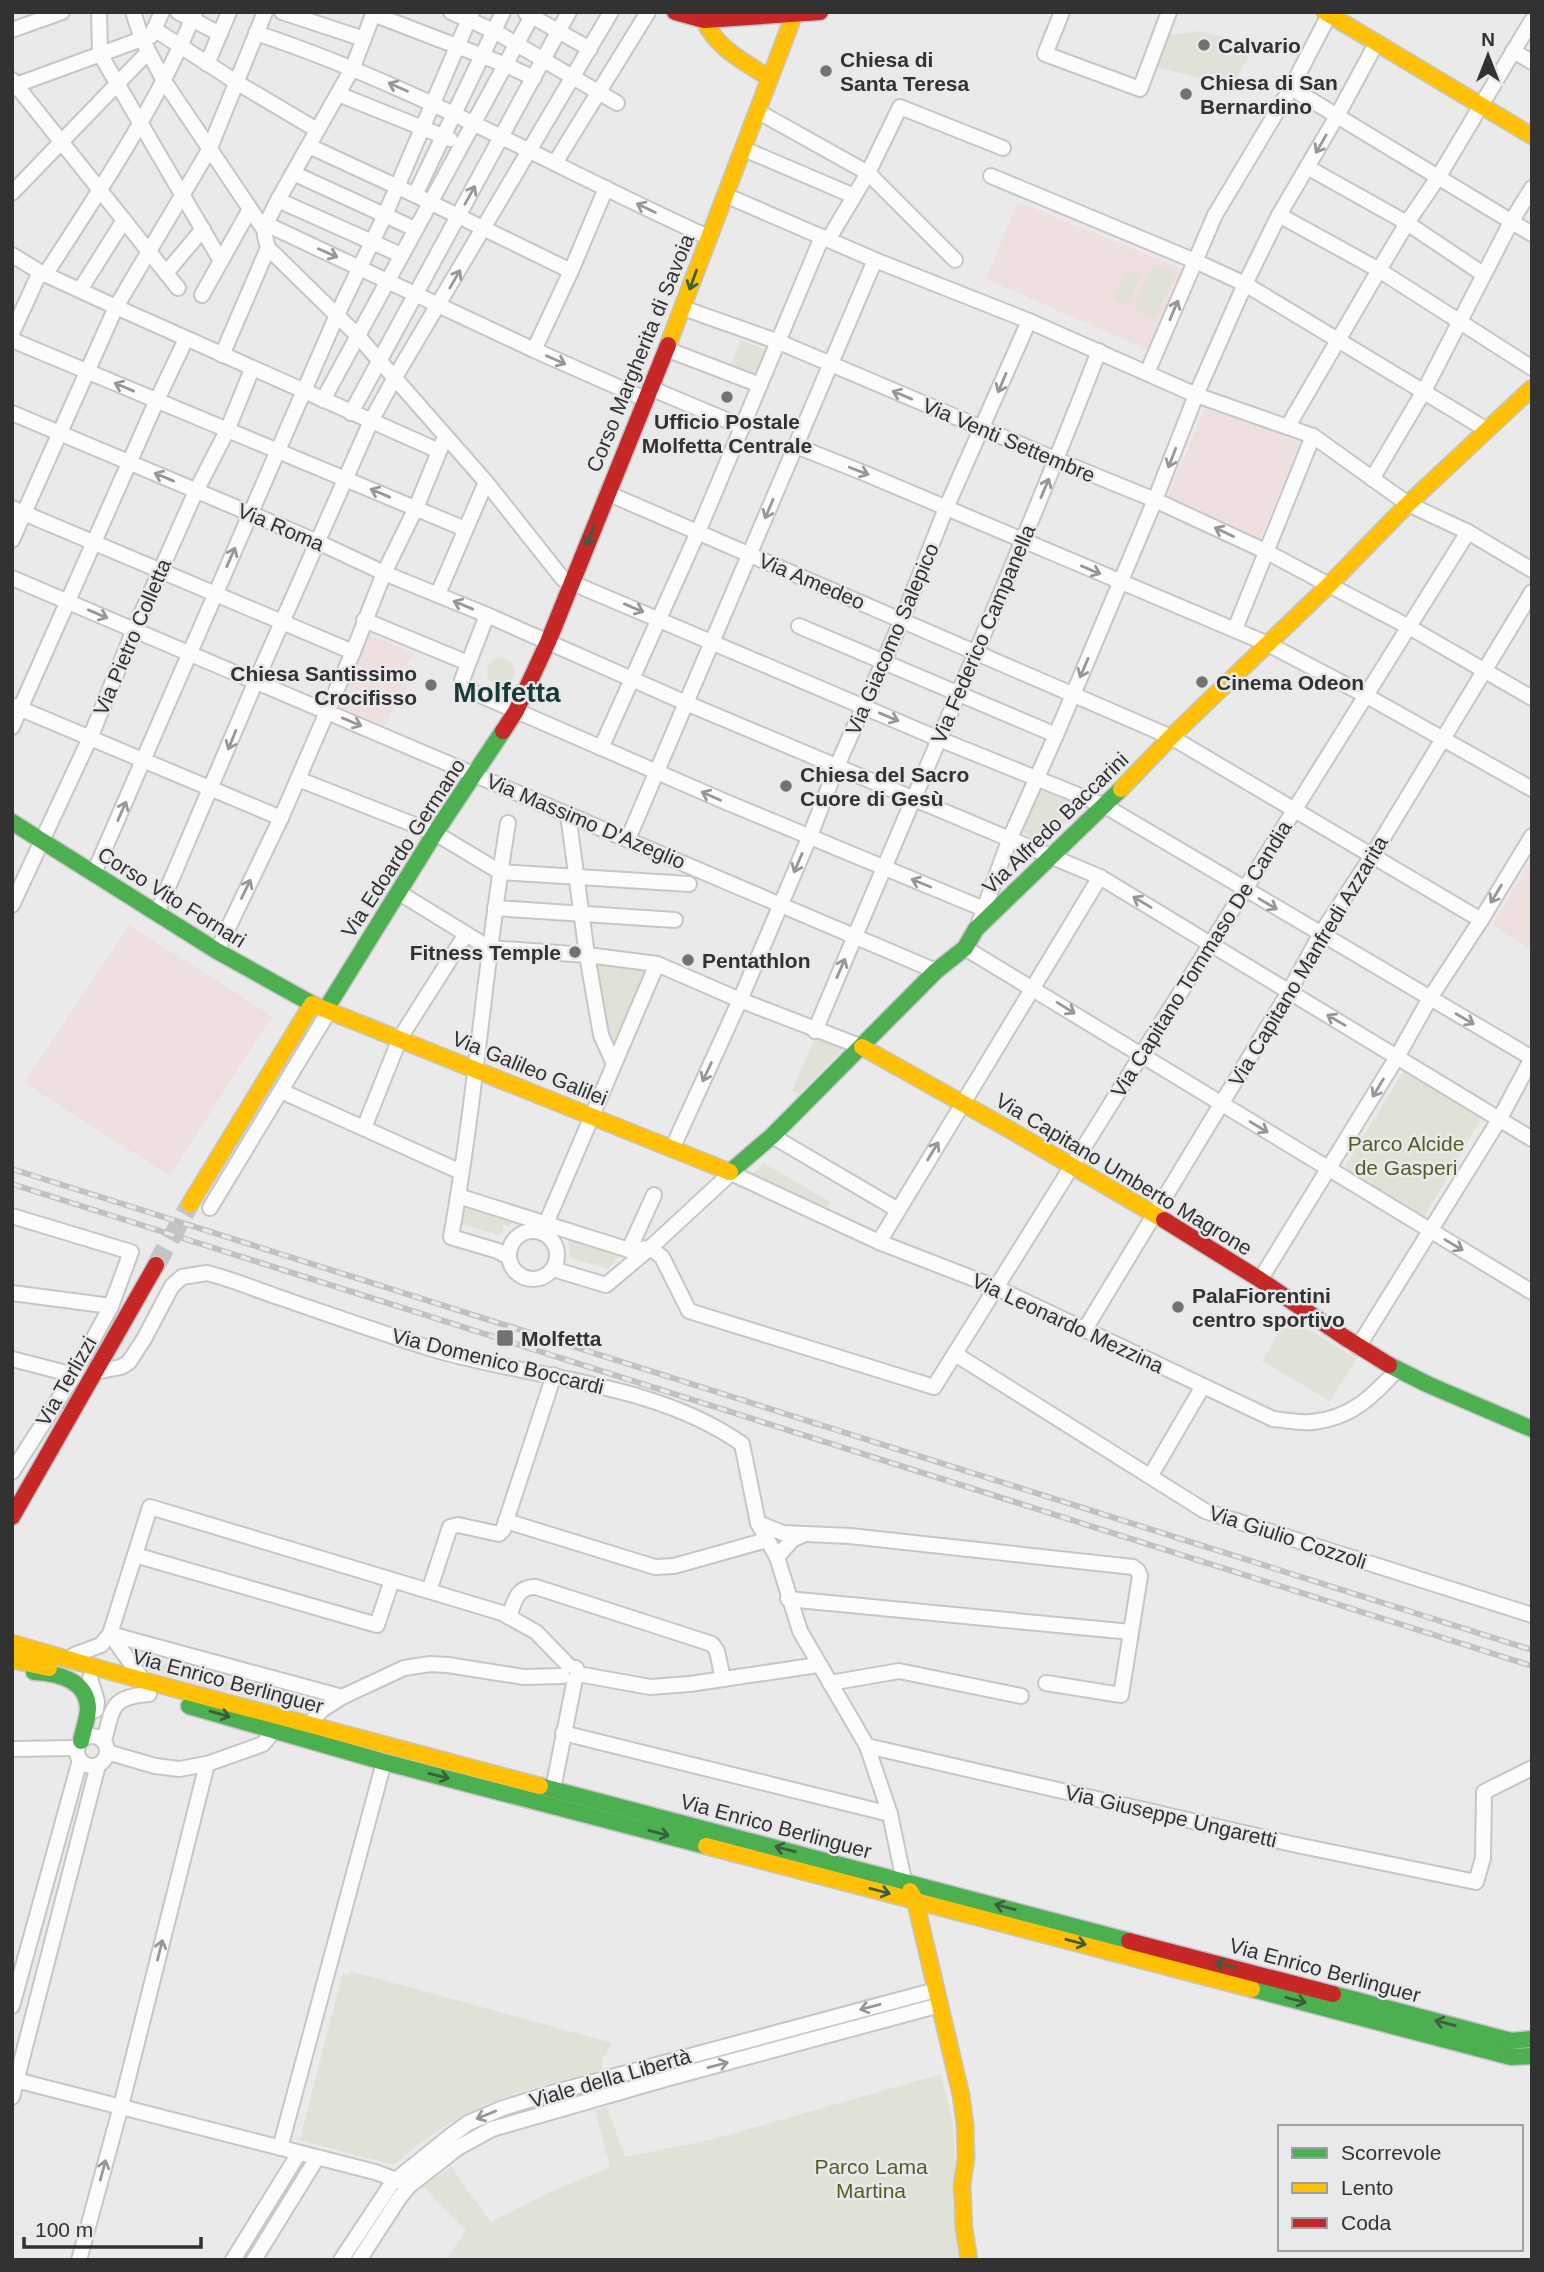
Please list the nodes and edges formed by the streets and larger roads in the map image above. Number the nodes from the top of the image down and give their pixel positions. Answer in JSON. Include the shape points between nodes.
{"nodes":[{"id":1,"x":62,"y":12,"type":"edge"},
{"id":2,"x":99,"y":12,"type":"edge"},
{"id":3,"x":133,"y":12,"type":"edge"},
{"id":4,"x":162,"y":12,"type":"edge"},
{"id":5,"x":178,"y":12,"type":"edge"},
{"id":6,"x":229,"y":12,"type":"edge"},
{"id":7,"x":265,"y":12,"type":"edge"},
{"id":8,"x":282,"y":12,"type":"edge"},
{"id":9,"x":451,"y":12,"type":"edge"},
{"id":10,"x":503,"y":12,"type":"edge"},
{"id":11,"x":569,"y":12,"type":"edge"},
{"id":12,"x":611,"y":12,"type":"edge"},
{"id":13,"x":648,"y":12,"type":"edge"},
{"id":14,"x":675,"y":12,"type":"edge"},
{"id":15,"x":820,"y":12,"type":"edge"},
{"id":16,"x":1062,"y":12,"type":"edge"},
{"id":17,"x":1168,"y":12,"type":"edge"},
{"id":18,"x":374,"y":13,"type":"edge"},
{"id":19,"x":794,"y":13,"type":"edge"},
{"id":20,"x":1327,"y":13,"type":"edge"},
{"id":21,"x":530,"y":14,"type":"edge"},
{"id":22,"x":193,"y":16,"type":"edge"},
{"id":23,"x":470,"y":16,"type":"edge"},
{"id":24,"x":705,"y":16,"type":"edge"},
{"id":25,"x":1532,"y":20,"type":"edge"},
{"id":26,"x":154,"y":29,"type":"junction"},
{"id":27,"x":12,"y":30,"type":"edge"},
{"id":28,"x":494,"y":31,"type":"junction"},
{"id":29,"x":560,"y":32,"type":"junction"},
{"id":30,"x":256,"y":33,"type":"junction"},
{"id":31,"x":220,"y":34,"type":"junction"},
{"id":32,"x":364,"y":39,"type":"junction"},
{"id":33,"x":1377,"y":42,"type":"junction"},
{"id":34,"x":457,"y":45,"type":"junction"},
{"id":35,"x":145,"y":46,"type":"junction"},
{"id":36,"x":181,"y":46,"type":"junction"},
{"id":37,"x":517,"y":46,"type":"junction"},
{"id":38,"x":590,"y":49,"type":"junction"},
{"id":39,"x":1513,"y":51,"type":"junction"},
{"id":40,"x":100,"y":54,"type":"junction"},
{"id":41,"x":483,"y":55,"type":"junction"},
{"id":42,"x":543,"y":61,"type":"junction"},
{"id":43,"x":1532,"y":62,"type":"edge"},
{"id":44,"x":207,"y":64,"type":"junction"},
{"id":45,"x":506,"y":65,"type":"junction"},
{"id":46,"x":353,"y":67,"type":"junction"},
{"id":47,"x":534,"y":78,"type":"junction"},
{"id":48,"x":573,"y":78,"type":"junction"},
{"id":49,"x":769,"y":78,"type":"junction"},
{"id":50,"x":164,"y":80,"type":"junction"},
{"id":51,"x":236,"y":82,"type":"junction"},
{"id":52,"x":116,"y":83,"type":"junction"},
{"id":53,"x":14,"y":84,"type":"edge"},
{"id":54,"x":1291,"y":88,"type":"junction"},
{"id":55,"x":599,"y":92,"type":"junction"},
{"id":56,"x":338,"y":94,"type":"junction"},
{"id":57,"x":432,"y":103,"type":"junction"},
{"id":58,"x":617,"y":103,"type":"dead end"},
{"id":59,"x":1480,"y":106,"type":"junction"},
{"id":60,"x":757,"y":111,"type":"junction"},
{"id":61,"x":455,"y":114,"type":"junction"},
{"id":62,"x":1337,"y":116,"type":"junction"},
{"id":63,"x":474,"y":123,"type":"junction"},
{"id":64,"x":141,"y":124,"type":"junction"},
{"id":65,"x":422,"y":128,"type":"junction"},
{"id":66,"x":317,"y":130,"type":"junction"},
{"id":67,"x":1532,"y":136,"type":"edge"},
{"id":68,"x":444,"y":137,"type":"junction"},
{"id":69,"x":502,"y":137,"type":"junction"},
{"id":70,"x":62,"y":141,"type":"junction"},
{"id":71,"x":462,"y":145,"type":"junction"},
{"id":72,"x":309,"y":146,"type":"junction"},
{"id":73,"x":1003,"y":148,"type":"dead end"},
{"id":74,"x":744,"y":149,"type":"junction"},
{"id":75,"x":209,"y":150,"type":"junction"},
{"id":76,"x":531,"y":150,"type":"junction"},
{"id":77,"x":555,"y":163,"type":"junction"},
{"id":78,"x":1307,"y":167,"type":"junction"},
{"id":79,"x":293,"y":173,"type":"junction"},
{"id":80,"x":868,"y":173,"type":"junction"},
{"id":81,"x":991,"y":176,"type":"dead end"},
{"id":82,"x":1439,"y":176,"type":"junction"},
{"id":83,"x":397,"y":187,"type":"junction"},
{"id":84,"x":606,"y":188,"type":"junction"},
{"id":85,"x":1532,"y":188,"type":"edge"},
{"id":86,"x":99,"y":190,"type":"junction"},
{"id":87,"x":12,"y":193,"type":"edge"},
{"id":88,"x":415,"y":195,"type":"junction"},
{"id":89,"x":725,"y":195,"type":"junction"},
{"id":90,"x":183,"y":196,"type":"junction"},
{"id":91,"x":854,"y":196,"type":"junction"},
{"id":92,"x":278,"y":200,"type":"junction"},
{"id":93,"x":430,"y":203,"type":"junction"},
{"id":94,"x":250,"y":209,"type":"junction"},
{"id":95,"x":385,"y":215,"type":"junction"},
{"id":96,"x":1279,"y":215,"type":"junction"},
{"id":97,"x":458,"y":216,"type":"junction"},
{"id":98,"x":124,"y":220,"type":"junction"},
{"id":99,"x":1511,"y":222,"type":"junction"},
{"id":100,"x":1407,"y":223,"type":"junction"},
{"id":101,"x":265,"y":227,"type":"junction"},
{"id":102,"x":203,"y":229,"type":"junction"},
{"id":103,"x":415,"y":229,"type":"junction"},
{"id":104,"x":484,"y":229,"type":"junction"},
{"id":105,"x":1532,"y":234,"type":"edge"},
{"id":106,"x":708,"y":237,"type":"junction"},
{"id":107,"x":825,"y":238,"type":"junction"},
{"id":108,"x":372,"y":243,"type":"junction"},
{"id":109,"x":268,"y":248,"type":"junction"},
{"id":110,"x":149,"y":252,"type":"junction"},
{"id":111,"x":12,"y":255,"type":"edge"},
{"id":112,"x":401,"y":255,"type":"junction"},
{"id":113,"x":875,"y":260,"type":"junction"},
{"id":114,"x":955,"y":260,"type":"dead end"},
{"id":115,"x":221,"y":261,"type":"junction"},
{"id":116,"x":1195,"y":261,"type":"junction"},
{"id":117,"x":361,"y":268,"type":"junction"},
{"id":118,"x":1378,"y":270,"type":"junction"},
{"id":119,"x":570,"y":271,"type":"junction"},
{"id":120,"x":43,"y":273,"type":"junction"},
{"id":121,"x":166,"y":273,"type":"junction"},
{"id":122,"x":1483,"y":274,"type":"junction"},
{"id":123,"x":387,"y":280,"type":"junction"},
{"id":124,"x":1245,"y":284,"type":"junction"},
{"id":125,"x":178,"y":288,"type":"dead end"},
{"id":126,"x":80,"y":290,"type":"junction"},
{"id":127,"x":416,"y":293,"type":"junction"},
{"id":128,"x":202,"y":295,"type":"dead end"},
{"id":129,"x":439,"y":305,"type":"junction"},
{"id":130,"x":116,"y":307,"type":"junction"},
{"id":131,"x":683,"y":308,"type":"junction"},
{"id":132,"x":337,"y":315,"type":"junction"},
{"id":133,"x":1029,"y":321,"type":"junction"},
{"id":134,"x":1459,"y":322,"type":"junction"},
{"id":135,"x":12,"y":333,"type":"edge"},
{"id":136,"x":356,"y":335,"type":"junction"},
{"id":137,"x":186,"y":339,"type":"junction"},
{"id":138,"x":12,"y":340,"type":"edge"},
{"id":139,"x":1339,"y":340,"type":"junction"},
{"id":140,"x":779,"y":342,"type":"junction"},
{"id":141,"x":666,"y":349,"type":"junction"},
{"id":142,"x":534,"y":350,"type":"junction"},
{"id":143,"x":1099,"y":351,"type":"junction"},
{"id":144,"x":222,"y":355,"type":"junction"},
{"id":145,"x":378,"y":362,"type":"junction"},
{"id":146,"x":831,"y":363,"type":"junction"},
{"id":147,"x":1532,"y":368,"type":"edge"},
{"id":148,"x":252,"y":369,"type":"junction"},
{"id":149,"x":88,"y":372,"type":"junction"},
{"id":150,"x":1147,"y":373,"type":"junction"},
{"id":151,"x":394,"y":379,"type":"junction"},
{"id":152,"x":760,"y":385,"type":"junction"},
{"id":153,"x":1532,"y":388,"type":"edge"},
{"id":154,"x":1424,"y":391,"type":"junction"},
{"id":155,"x":304,"y":392,"type":"junction"},
{"id":156,"x":648,"y":394,"type":"junction"},
{"id":157,"x":1196,"y":395,"type":"junction"},
{"id":158,"x":157,"y":400,"type":"junction"},
{"id":159,"x":323,"y":400,"type":"junction"},
{"id":160,"x":12,"y":413,"type":"edge"},
{"id":161,"x":351,"y":413,"type":"junction"},
{"id":162,"x":371,"y":421,"type":"junction"},
{"id":163,"x":1288,"y":426,"type":"junction"},
{"id":164,"x":743,"y":427,"type":"junction"},
{"id":165,"x":983,"y":429,"type":"junction"},
{"id":166,"x":1487,"y":430,"type":"junction"},
{"id":167,"x":227,"y":431,"type":"junction"},
{"id":168,"x":59,"y":433,"type":"junction"},
{"id":169,"x":1313,"y":436,"type":"junction"},
{"id":170,"x":445,"y":437,"type":"junction"},
{"id":171,"x":796,"y":446,"type":"junction"},
{"id":172,"x":439,"y":451,"type":"junction"},
{"id":173,"x":278,"y":452,"type":"junction"},
{"id":174,"x":1056,"y":460,"type":"junction"},
{"id":175,"x":129,"y":463,"type":"junction"},
{"id":176,"x":346,"y":479,"type":"junction"},
{"id":177,"x":1372,"y":479,"type":"junction"},
{"id":178,"x":486,"y":482,"type":"junction"},
{"id":179,"x":196,"y":491,"type":"junction"},
{"id":180,"x":607,"y":492,"type":"junction"},
{"id":181,"x":1155,"y":500,"type":"junction"},
{"id":182,"x":1408,"y":504,"type":"junction"},
{"id":183,"x":415,"y":508,"type":"junction"},
{"id":184,"x":946,"y":508,"type":"junction"},
{"id":185,"x":18,"y":511,"type":"edge"},
{"id":186,"x":250,"y":514,"type":"junction"},
{"id":187,"x":465,"y":529,"type":"junction"},
{"id":188,"x":698,"y":532,"type":"junction"},
{"id":189,"x":1468,"y":532,"type":"junction"},
{"id":190,"x":12,"y":540,"type":"edge"},
{"id":191,"x":1022,"y":541,"type":"junction"},
{"id":192,"x":318,"y":542,"type":"junction"},
{"id":193,"x":93,"y":543,"type":"junction"},
{"id":194,"x":1265,"y":551,"type":"junction"},
{"id":195,"x":750,"y":555,"type":"junction"},
{"id":196,"x":1532,"y":570,"type":"edge"},
{"id":197,"x":160,"y":571,"type":"junction"},
{"id":198,"x":384,"y":573,"type":"junction"},
{"id":199,"x":12,"y":578,"type":"edge"},
{"id":200,"x":571,"y":582,"type":"junction"},
{"id":201,"x":1119,"y":583,"type":"junction"},
{"id":202,"x":1329,"y":585,"type":"junction"},
{"id":203,"x":1532,"y":592,"type":"edge"},
{"id":204,"x":214,"y":594,"type":"junction"},
{"id":205,"x":438,"y":594,"type":"junction"},
{"id":206,"x":67,"y":601,"type":"junction"},
{"id":207,"x":487,"y":615,"type":"junction"},
{"id":208,"x":659,"y":619,"type":"junction"},
{"id":209,"x":364,"y":620,"type":"junction"},
{"id":210,"x":902,"y":620,"type":"junction"},
{"id":211,"x":282,"y":622,"type":"junction"},
{"id":212,"x":799,"y":626,"type":"dead end"},
{"id":213,"x":1409,"y":627,"type":"junction"},
{"id":214,"x":1235,"y":629,"type":"junction"},
{"id":215,"x":134,"y":630,"type":"junction"},
{"id":216,"x":548,"y":642,"type":"junction"},
{"id":217,"x":713,"y":642,"type":"junction"},
{"id":218,"x":1268,"y":644,"type":"junction"},
{"id":219,"x":353,"y":652,"type":"junction"},
{"id":220,"x":189,"y":653,"type":"junction"},
{"id":221,"x":977,"y":653,"type":"junction"},
{"id":222,"x":884,"y":661,"type":"junction"},
{"id":223,"x":468,"y":663,"type":"junction"},
{"id":224,"x":1484,"y":671,"type":"junction"},
{"id":225,"x":632,"y":679,"type":"junction"},
{"id":226,"x":256,"y":681,"type":"junction"},
{"id":227,"x":959,"y":692,"type":"junction"},
{"id":228,"x":1073,"y":695,"type":"junction"},
{"id":229,"x":1365,"y":695,"type":"junction"},
{"id":230,"x":1532,"y":698,"type":"edge"},
{"id":231,"x":686,"y":703,"type":"junction"},
{"id":232,"x":17,"y":707,"type":"edge"},
{"id":233,"x":865,"y":707,"type":"junction"},
{"id":234,"x":327,"y":711,"type":"junction"},
{"id":235,"x":516,"y":711,"type":"junction"},
{"id":236,"x":12,"y":727,"type":"edge"},
{"id":237,"x":1056,"y":735,"type":"junction"},
{"id":238,"x":1171,"y":737,"type":"junction"},
{"id":239,"x":90,"y":738,"type":"junction"},
{"id":240,"x":1442,"y":738,"type":"junction"},
{"id":241,"x":939,"y":739,"type":"junction"},
{"id":242,"x":601,"y":748,"type":"junction"},
{"id":243,"x":144,"y":761,"type":"junction"},
{"id":244,"x":837,"y":766,"type":"junction"},
{"id":245,"x":657,"y":772,"type":"junction"},
{"id":246,"x":475,"y":774,"type":"junction"},
{"id":247,"x":1036,"y":778,"type":"junction"},
{"id":248,"x":298,"y":779,"type":"junction"},
{"id":249,"x":212,"y":789,"type":"junction"},
{"id":250,"x":1532,"y":789,"type":"edge"},
{"id":251,"x":914,"y":798,"type":"junction"},
{"id":252,"x":1105,"y":806,"type":"junction"},
{"id":253,"x":1294,"y":810,"type":"junction"},
{"id":254,"x":568,"y":814,"type":"junction"},
{"id":255,"x":281,"y":818,"type":"junction"},
{"id":256,"x":12,"y":822,"type":"edge"},
{"id":257,"x":508,"y":823,"type":"dead end"},
{"id":258,"x":435,"y":833,"type":"junction"},
{"id":259,"x":810,"y":836,"type":"junction"},
{"id":260,"x":1532,"y":836,"type":"edge"},
{"id":261,"x":1010,"y":838,"type":"junction"},
{"id":262,"x":628,"y":839,"type":"junction"},
{"id":263,"x":41,"y":841,"type":"junction"},
{"id":264,"x":1053,"y":855,"type":"junction"},
{"id":265,"x":1372,"y":856,"type":"junction"},
{"id":266,"x":883,"y":868,"type":"junction"},
{"id":267,"x":500,"y":872,"type":"junction"},
{"id":268,"x":94,"y":873,"type":"junction"},
{"id":269,"x":1100,"y":877,"type":"junction"},
{"id":270,"x":576,"y":878,"type":"junction"},
{"id":271,"x":689,"y":884,"type":"dead end"},
{"id":272,"x":1246,"y":890,"type":"junction"},
{"id":273,"x":398,"y":892,"type":"junction"},
{"id":274,"x":12,"y":905,"type":"edge"},
{"id":275,"x":780,"y":906,"type":"junction"},
{"id":276,"x":495,"y":908,"type":"junction"},
{"id":277,"x":984,"y":909,"type":"junction"},
{"id":278,"x":157,"y":913,"type":"junction"},
{"id":279,"x":582,"y":914,"type":"junction"},
{"id":280,"x":675,"y":920,"type":"dead end"},
{"id":281,"x":1481,"y":920,"type":"junction"},
{"id":282,"x":976,"y":929,"type":"junction"},
{"id":283,"x":466,"y":933,"type":"junction"},
{"id":284,"x":1320,"y":935,"type":"junction"},
{"id":285,"x":854,"y":938,"type":"junction"},
{"id":286,"x":1210,"y":944,"type":"junction"},
{"id":287,"x":489,"y":948,"type":"junction"},
{"id":288,"x":965,"y":948,"type":"junction"},
{"id":289,"x":217,"y":951,"type":"junction"},
{"id":290,"x":587,"y":955,"type":"junction"},
{"id":291,"x":657,"y":964,"type":"junction"},
{"id":292,"x":936,"y":971,"type":"junction"},
{"id":293,"x":1034,"y":988,"type":"junction"},
{"id":294,"x":1289,"y":992,"type":"junction"},
{"id":295,"x":1430,"y":998,"type":"junction"},
{"id":296,"x":740,"y":1000,"type":"junction"},
{"id":297,"x":322,"y":1008,"type":"junction"},
{"id":298,"x":815,"y":1031,"type":"junction"},
{"id":299,"x":400,"y":1038,"type":"junction"},
{"id":300,"x":862,"y":1047,"type":"junction"},
{"id":301,"x":1142,"y":1056,"type":"junction"},
{"id":302,"x":1397,"y":1057,"type":"junction"},
{"id":303,"x":1532,"y":1058,"type":"edge"},
{"id":304,"x":614,"y":1064,"type":"junction"},
{"id":305,"x":476,"y":1069,"type":"junction"},
{"id":306,"x":281,"y":1091,"type":"junction"},
{"id":307,"x":962,"y":1102,"type":"junction"},
{"id":308,"x":1221,"y":1104,"type":"junction"},
{"id":309,"x":592,"y":1115,"type":"junction"},
{"id":310,"x":1499,"y":1120,"type":"junction"},
{"id":311,"x":364,"y":1128,"type":"junction"},
{"id":312,"x":772,"y":1136,"type":"junction"},
{"id":313,"x":1532,"y":1139,"type":"edge"},
{"id":314,"x":672,"y":1149,"type":"junction"},
{"id":315,"x":1071,"y":1166,"type":"junction"},
{"id":316,"x":1329,"y":1170,"type":"junction"},
{"id":317,"x":461,"y":1172,"type":"junction"},
{"id":318,"x":731,"y":1173,"type":"junction"},
{"id":319,"x":654,"y":1195,"type":"dead end"},
{"id":320,"x":458,"y":1196,"type":"junction"},
{"id":321,"x":190,"y":1204,"type":"tunnel mouth"},
{"id":322,"x":210,"y":1208,"type":"dead end"},
{"id":323,"x":898,"y":1210,"type":"junction"},
{"id":324,"x":1154,"y":1215,"type":"junction"},
{"id":325,"x":12,"y":1216,"type":"edge"},
{"id":326,"x":543,"y":1229,"type":"junction"},
{"id":327,"x":1430,"y":1230,"type":"junction"},
{"id":328,"x":879,"y":1242,"type":"junction"},
{"id":329,"x":650,"y":1248,"type":"junction"},
{"id":330,"x":629,"y":1250,"type":"junction"},
{"id":331,"x":509,"y":1257,"type":"junction"},
{"id":332,"x":156,"y":1265,"type":"tunnel mouth"},
{"id":333,"x":553,"y":1269,"type":"junction"},
{"id":334,"x":1260,"y":1280,"type":"junction"},
{"id":335,"x":995,"y":1287,"type":"junction"},
{"id":336,"x":1532,"y":1292,"type":"edge"},
{"id":337,"x":12,"y":1293,"type":"edge"},
{"id":338,"x":111,"y":1306,"type":"junction"},
{"id":339,"x":1085,"y":1329,"type":"junction"},
{"id":340,"x":1358,"y":1347,"type":"junction"},
{"id":341,"x":955,"y":1354,"type":"junction"},
{"id":342,"x":12,"y":1359,"type":"edge"},
{"id":343,"x":1397,"y":1370,"type":"junction"},
{"id":344,"x":95,"y":1371,"type":"junction"},
{"id":345,"x":74,"y":1375,"type":"junction"},
{"id":346,"x":554,"y":1375,"type":"junction"},
{"id":347,"x":1203,"y":1386,"type":"junction"},
{"id":348,"x":1532,"y":1429,"type":"edge"},
{"id":349,"x":12,"y":1472,"type":"edge"},
{"id":350,"x":1150,"y":1475,"type":"junction"},
{"id":351,"x":12,"y":1517,"type":"edge"},
{"id":352,"x":758,"y":1523,"type":"junction"},
{"id":353,"x":504,"y":1527,"type":"junction"},
{"id":354,"x":803,"y":1535,"type":"junction"},
{"id":355,"x":767,"y":1540,"type":"junction"},
{"id":356,"x":135,"y":1555,"type":"junction"},
{"id":357,"x":777,"y":1557,"type":"junction"},
{"id":358,"x":392,"y":1580,"type":"junction"},
{"id":359,"x":429,"y":1591,"type":"junction"},
{"id":360,"x":788,"y":1599,"type":"junction"},
{"id":361,"x":1532,"y":1615,"type":"edge"},
{"id":362,"x":509,"y":1617,"type":"junction"},
{"id":363,"x":12,"y":1628,"type":"edge"},
{"id":364,"x":1131,"y":1632,"type":"junction"},
{"id":365,"x":110,"y":1633,"type":"junction"},
{"id":366,"x":12,"y":1643,"type":"edge"},
{"id":367,"x":74,"y":1655,"type":"junction"},
{"id":368,"x":12,"y":1660,"type":"edge"},
{"id":369,"x":818,"y":1665,"type":"junction"},
{"id":370,"x":112,"y":1672,"type":"junction"},
{"id":371,"x":12,"y":1673,"type":"edge"},
{"id":372,"x":571,"y":1674,"type":"junction"},
{"id":373,"x":90,"y":1678,"type":"junction"},
{"id":374,"x":723,"y":1679,"type":"junction"},
{"id":375,"x":830,"y":1683,"type":"junction"},
{"id":376,"x":1046,"y":1683,"type":"dead end"},
{"id":377,"x":146,"y":1687,"type":"junction"},
{"id":378,"x":1021,"y":1696,"type":"dead end"},
{"id":379,"x":342,"y":1697,"type":"junction"},
{"id":380,"x":309,"y":1724,"type":"junction"},
{"id":381,"x":275,"y":1730,"type":"junction"},
{"id":382,"x":563,"y":1734,"type":"junction"},
{"id":383,"x":81,"y":1746,"type":"junction"},
{"id":384,"x":867,"y":1746,"type":"junction"},
{"id":385,"x":106,"y":1747,"type":"junction"},
{"id":386,"x":12,"y":1749,"type":"edge"},
{"id":387,"x":384,"y":1762,"type":"junction"},
{"id":388,"x":207,"y":1764,"type":"junction"},
{"id":389,"x":98,"y":1765,"type":"junction"},
{"id":390,"x":1532,"y":1768,"type":"edge"},
{"id":391,"x":553,"y":1789,"type":"junction"},
{"id":392,"x":890,"y":1814,"type":"junction"},
{"id":393,"x":905,"y":1881,"type":"junction"},
{"id":394,"x":917,"y":1906,"type":"junction"},
{"id":395,"x":36,"y":1918,"type":"junction"},
{"id":396,"x":58,"y":1924,"type":"junction"},
{"id":397,"x":938,"y":1998,"type":"junction"},
{"id":398,"x":12,"y":2006,"type":"edge"},
{"id":399,"x":789,"y":2029,"type":"junction"},
{"id":400,"x":1532,"y":2039,"type":"edge"},
{"id":401,"x":793,"y":2045,"type":"junction"},
{"id":402,"x":1511,"y":2049,"type":"junction"},
{"id":403,"x":1532,"y":2056,"type":"edge"},
{"id":404,"x":664,"y":2062,"type":"junction"},
{"id":405,"x":669,"y":2078,"type":"junction"},
{"id":406,"x":14,"y":2080,"type":"edge"},
{"id":407,"x":541,"y":2096,"type":"junction"},
{"id":408,"x":12,"y":2097,"type":"edge"},
{"id":409,"x":121,"y":2106,"type":"junction"},
{"id":410,"x":546,"y":2113,"type":"junction"},
{"id":411,"x":281,"y":2148,"type":"junction"},
{"id":412,"x":299,"y":2153,"type":"junction"},
{"id":413,"x":317,"y":2158,"type":"junction"},
{"id":414,"x":403,"y":2182,"type":"junction"},
{"id":415,"x":79,"y":2260,"type":"edge"},
{"id":416,"x":233,"y":2260,"type":"edge"},
{"id":417,"x":254,"y":2260,"type":"edge"},
{"id":418,"x":341,"y":2260,"type":"edge"},
{"id":419,"x":359,"y":2260,"type":"edge"},
{"id":420,"x":969,"y":2260,"type":"edge"}],
"edges":[{"from":1,"to":27,"type":"street"},
{"from":2,"to":40,"type":"street"},
{"from":3,"to":35,"type":"street"},
{"from":4,"to":26,"type":"street"},
{"from":5,"to":22,"type":"street"},
{"from":6,"to":31,"type":"street"},
{"from":7,"to":30,"type":"street"},
{"from":8,"to":32,"type":"street"},
{"from":9,"to":23,"type":"street"},
{"from":10,"to":28,"type":"street"},
{"from":11,"to":29,"type":"street"},
{"from":12,"to":38,"type":"street"},
{"from":13,"to":55,"type":"street"},
{"from":14,"to":24,"type":"street"},
{"from":15,"to":19,"type":"street"},
{"from":16,"to":17,"type":"street","via":[[1045,54],[1140,89]]},
{"from":18,"to":32,"type":"street"},
{"from":18,"to":34,"type":"street"},
{"from":19,"to":24,"type":"street"},
{"from":19,"to":49,"type":"street","name":"Corso Margherita di Savoia"},
{"from":20,"to":33,"type":"street"},
{"from":20,"to":54,"type":"street"},
{"from":21,"to":29,"type":"street"},
{"from":21,"to":37,"type":"street"},
{"from":22,"to":31,"type":"street"},
{"from":22,"to":36,"type":"street"},
{"from":23,"to":28,"type":"street"},
{"from":23,"to":34,"type":"street"},
{"from":24,"to":49,"type":"street","via":[[706,29],[713,38]]},
{"from":25,"to":39,"type":"street"},
{"from":26,"to":35,"type":"street"},
{"from":26,"to":36,"type":"street"},
{"from":28,"to":37,"type":"street"},
{"from":28,"to":41,"type":"street"},
{"from":29,"to":38,"type":"street"},
{"from":29,"to":42,"type":"street"},
{"from":30,"to":46,"type":"street"},
{"from":30,"to":51,"type":"street"},
{"from":31,"to":44,"type":"street"},
{"from":32,"to":46,"type":"street"},
{"from":33,"to":59,"type":"street"},
{"from":33,"to":62,"type":"street"},
{"from":34,"to":41,"type":"street"},
{"from":34,"to":57,"type":"street"},
{"from":35,"to":40,"type":"street"},
{"from":35,"to":50,"type":"street"},
{"from":35,"to":52,"type":"street"},
{"from":36,"to":44,"type":"street"},
{"from":36,"to":50,"type":"street"},
{"from":37,"to":42,"type":"street"},
{"from":37,"to":45,"type":"street"},
{"from":38,"to":48,"type":"street"},
{"from":39,"to":43,"type":"street"},
{"from":39,"to":59,"type":"street"},
{"from":40,"to":52,"type":"street"},
{"from":40,"to":53,"type":"street"},
{"from":41,"to":45,"type":"street"},
{"from":41,"to":61,"type":"street"},
{"from":42,"to":47,"type":"street"},
{"from":42,"to":48,"type":"street"},
{"from":44,"to":51,"type":"street"},
{"from":45,"to":47,"type":"street"},
{"from":45,"to":63,"type":"street"},
{"from":46,"to":56,"type":"street"},
{"from":57,"to":46,"type":"street","one_way":true},
{"from":47,"to":69,"type":"street"},
{"from":48,"to":55,"type":"street"},
{"from":48,"to":76,"type":"street"},
{"from":49,"to":60,"type":"street","name":"Corso Margherita di Savoia"},
{"from":50,"to":64,"type":"street"},
{"from":50,"to":75,"type":"street"},
{"from":51,"to":66,"type":"street"},
{"from":51,"to":75,"type":"street"},
{"from":52,"to":64,"type":"street"},
{"from":52,"to":70,"type":"street"},
{"from":53,"to":70,"type":"street"},
{"from":54,"to":62,"type":"street"},
{"from":54,"to":116,"type":"street","via":[[1215,215]]},
{"from":55,"to":58,"type":"street"},
{"from":55,"to":77,"type":"street"},
{"from":56,"to":65,"type":"street"},
{"from":56,"to":66,"type":"street"},
{"from":57,"to":61,"type":"street"},
{"from":57,"to":65,"type":"street"},
{"from":59,"to":67,"type":"street"},
{"from":59,"to":82,"type":"street"},
{"from":60,"to":74,"type":"street","name":"Corso Margherita di Savoia"},
{"from":60,"to":80,"type":"street"},
{"from":61,"to":63,"type":"street"},
{"from":61,"to":68,"type":"street"},
{"from":62,"to":78,"type":"street","one_way":true},
{"from":62,"to":82,"type":"street"},
{"from":63,"to":69,"type":"street"},
{"from":63,"to":71,"type":"street"},
{"from":64,"to":86,"type":"street"},
{"from":64,"to":90,"type":"street"},
{"from":65,"to":68,"type":"street"},
{"from":65,"to":83,"type":"street"},
{"from":66,"to":72,"type":"street"},
{"from":68,"to":71,"type":"street"},
{"from":68,"to":88,"type":"street"},
{"from":69,"to":76,"type":"street"},
{"from":97,"to":69,"type":"street","one_way":true},
{"from":70,"to":86,"type":"street"},
{"from":70,"to":87,"type":"street"},
{"from":71,"to":93,"type":"street"},
{"from":72,"to":79,"type":"street"},
{"from":72,"to":83,"type":"street"},
{"from":73,"to":80,"type":"street","via":[[900,107]]},
{"from":74,"to":89,"type":"street","name":"Corso Margherita di Savoia"},
{"from":74,"to":91,"type":"street"},
{"from":75,"to":90,"type":"street"},
{"from":75,"to":94,"type":"street"},
{"from":76,"to":77,"type":"street"},
{"from":76,"to":104,"type":"street"},
{"from":77,"to":84,"type":"street"},
{"from":78,"to":96,"type":"street"},
{"from":78,"to":100,"type":"street"},
{"from":79,"to":92,"type":"street"},
{"from":79,"to":95,"type":"street"},
{"from":80,"to":91,"type":"street"},
{"from":80,"to":114,"type":"street"},
{"from":81,"to":116,"type":"street"},
{"from":82,"to":99,"type":"street"},
{"from":82,"to":100,"type":"street"},
{"from":83,"to":88,"type":"street"},
{"from":83,"to":95,"type":"street"},
{"from":106,"to":84,"type":"street","one_way":true},
{"from":84,"to":119,"type":"street"},
{"from":85,"to":99,"type":"street"},
{"from":86,"to":98,"type":"street"},
{"from":86,"to":120,"type":"street"},
{"from":88,"to":93,"type":"street"},
{"from":89,"to":106,"type":"street","name":"Corso Margherita di Savoia"},
{"from":89,"to":107,"type":"street"},
{"from":90,"to":102,"type":"street"},
{"from":90,"to":110,"type":"street"},
{"from":91,"to":107,"type":"street"},
{"from":92,"to":101,"type":"street"},
{"from":92,"to":108,"type":"street"},
{"from":93,"to":97,"type":"street"},
{"from":93,"to":103,"type":"street"},
{"from":94,"to":101,"type":"street"},
{"from":94,"to":115,"type":"street"},
{"from":95,"to":103,"type":"street"},
{"from":95,"to":108,"type":"street"},
{"from":96,"to":118,"type":"street"},
{"from":96,"to":124,"type":"street"},
{"from":97,"to":104,"type":"street"},
{"from":97,"to":127,"type":"street"},
{"from":98,"to":110,"type":"street"},
{"from":98,"to":126,"type":"street"},
{"from":99,"to":105,"type":"street"},
{"from":99,"to":122,"type":"street"},
{"from":100,"to":118,"type":"street"},
{"from":100,"to":122,"type":"street"},
{"from":101,"to":109,"type":"street"},
{"from":101,"to":117,"type":"street","one_way":true},
{"from":102,"to":115,"type":"street"},
{"from":102,"to":121,"type":"street"},
{"from":103,"to":112,"type":"street"},
{"from":104,"to":119,"type":"street"},
{"from":129,"to":104,"type":"street","one_way":true},
{"from":106,"to":131,"type":"street","name":"Corso Margherita di Savoia","one_way":true},
{"from":107,"to":113,"type":"street"},
{"from":107,"to":140,"type":"street"},
{"from":108,"to":112,"type":"street"},
{"from":108,"to":117,"type":"street"},
{"from":109,"to":132,"type":"street"},
{"from":109,"to":144,"type":"street"},
{"from":110,"to":121,"type":"street"},
{"from":110,"to":130,"type":"street"},
{"from":111,"to":120,"type":"street"},
{"from":112,"to":123,"type":"street"},
{"from":113,"to":133,"type":"street"},
{"from":113,"to":146,"type":"street"},
{"from":115,"to":128,"type":"street"},
{"from":116,"to":124,"type":"street"},
{"from":150,"to":116,"type":"street","one_way":true},
{"from":117,"to":123,"type":"street"},
{"from":117,"to":132,"type":"street"},
{"from":118,"to":134,"type":"street"},
{"from":118,"to":139,"type":"street"},
{"from":119,"to":142,"type":"street"},
{"from":120,"to":126,"type":"street"},
{"from":120,"to":135,"type":"street"},
{"from":121,"to":125,"type":"street"},
{"from":122,"to":134,"type":"street"},
{"from":123,"to":127,"type":"street"},
{"from":123,"to":136,"type":"street"},
{"from":124,"to":139,"type":"street"},
{"from":124,"to":157,"type":"street"},
{"from":126,"to":130,"type":"street"},
{"from":127,"to":129,"type":"street"},
{"from":127,"to":145,"type":"street"},
{"from":129,"to":142,"type":"street"},
{"from":129,"to":151,"type":"street"},
{"from":130,"to":137,"type":"street"},
{"from":130,"to":149,"type":"street"},
{"from":131,"to":140,"type":"street","name":"Via Venti Settembre"},
{"from":131,"to":141,"type":"street","name":"Corso Margherita di Savoia"},
{"from":132,"to":136,"type":"street"},
{"from":132,"to":155,"type":"street"},
{"from":133,"to":143,"type":"street"},
{"from":133,"to":165,"type":"street","name":"Via Giacomo Salepico","one_way":true},
{"from":134,"to":147,"type":"street"},
{"from":134,"to":154,"type":"street"},
{"from":136,"to":145,"type":"street"},
{"from":136,"to":159,"type":"street"},
{"from":137,"to":144,"type":"street"},
{"from":137,"to":158,"type":"street"},
{"from":138,"to":149,"type":"street"},
{"from":139,"to":154,"type":"street"},
{"from":139,"to":163,"type":"street"},
{"from":140,"to":146,"type":"street","name":"Via Venti Settembre"},
{"from":140,"to":152,"type":"street"},
{"from":141,"to":152,"type":"street"},
{"from":141,"to":156,"type":"street","name":"Corso Margherita di Savoia"},
{"from":142,"to":156,"type":"street","one_way":true},
{"from":143,"to":150,"type":"street"},
{"from":143,"to":174,"type":"street","name":"Via Federico Campanella"},
{"from":144,"to":148,"type":"street"},
{"from":145,"to":151,"type":"street"},
{"from":145,"to":161,"type":"street"},
{"from":165,"to":146,"type":"street","name":"Via Venti Settembre","one_way":true},
{"from":146,"to":171,"type":"street"},
{"from":148,"to":155,"type":"street"},
{"from":148,"to":167,"type":"street","name":"Via Pietro Colletta"},
{"from":158,"to":149,"type":"street","one_way":true},
{"from":149,"to":168,"type":"street"},
{"from":150,"to":157,"type":"street"},
{"from":151,"to":162,"type":"street"},
{"from":151,"to":170,"type":"street"},
{"from":152,"to":164,"type":"street"},
{"from":153,"to":166,"type":"street","name":"Via Alfredo Baccarini"},
{"from":154,"to":166,"type":"street"},
{"from":154,"to":177,"type":"street"},
{"from":155,"to":159,"type":"street"},
{"from":155,"to":173,"type":"street"},
{"from":156,"to":164,"type":"street"},
{"from":156,"to":180,"type":"street","name":"Corso Margherita di Savoia"},
{"from":157,"to":163,"type":"street"},
{"from":157,"to":181,"type":"street","one_way":true},
{"from":158,"to":167,"type":"street"},
{"from":158,"to":175,"type":"street"},
{"from":159,"to":161,"type":"street"},
{"from":160,"to":168,"type":"street","name":"Via Roma"},
{"from":161,"to":162,"type":"street"},
{"from":162,"to":172,"type":"street"},
{"from":162,"to":176,"type":"street"},
{"from":163,"to":169,"type":"street"},
{"from":164,"to":188,"type":"street"},
{"from":165,"to":174,"type":"street","name":"Via Venti Settembre"},
{"from":165,"to":184,"type":"street","name":"Via Giacomo Salepico"},
{"from":166,"to":182,"type":"street","name":"Via Alfredo Baccarini"},
{"from":167,"to":173,"type":"street"},
{"from":167,"to":179,"type":"street","name":"Via Pietro Colletta"},
{"from":168,"to":175,"type":"street","name":"Via Roma"},
{"from":168,"to":185,"type":"street"},
{"from":169,"to":177,"type":"street"},
{"from":169,"to":194,"type":"street"},
{"from":170,"to":172,"type":"street"},
{"from":170,"to":178,"type":"street"},
{"from":171,"to":184,"type":"street","one_way":true},
{"from":171,"to":195,"type":"street","one_way":true},
{"from":172,"to":183,"type":"street"},
{"from":173,"to":176,"type":"street"},
{"from":173,"to":186,"type":"street"},
{"from":174,"to":181,"type":"street","name":"Via Venti Settembre"},
{"from":191,"to":174,"type":"street","name":"Via Federico Campanella","one_way":true},
{"from":179,"to":175,"type":"street","name":"Via Roma","one_way":true},
{"from":175,"to":193,"type":"street"},
{"from":183,"to":176,"type":"street","one_way":true},
{"from":176,"to":192,"type":"street"},
{"from":177,"to":182,"type":"street"},
{"from":178,"to":187,"type":"street"},
{"from":178,"to":200,"type":"street","via":[[554,570]]},
{"from":179,"to":186,"type":"street","name":"Via Roma"},
{"from":179,"to":197,"type":"street","name":"Via Pietro Colletta"},
{"from":180,"to":188,"type":"street","name":"Via Amedeo"},
{"from":180,"to":200,"type":"street","name":"Corso Margherita di Savoia","one_way":true},
{"from":194,"to":181,"type":"street","name":"Via Venti Settembre","one_way":true},
{"from":181,"to":201,"type":"street"},
{"from":182,"to":189,"type":"street"},
{"from":182,"to":202,"type":"street","name":"Via Alfredo Baccarini"},
{"from":183,"to":187,"type":"street"},
{"from":183,"to":198,"type":"street"},
{"from":184,"to":191,"type":"street"},
{"from":184,"to":210,"type":"street","name":"Via Giacomo Salepico"},
{"from":185,"to":190,"type":"street"},
{"from":185,"to":193,"type":"street"},
{"from":186,"to":192,"type":"street","name":"Via Roma"},
{"from":204,"to":186,"type":"street","one_way":true},
{"from":187,"to":205,"type":"street"},
{"from":188,"to":195,"type":"street","name":"Via Amedeo"},
{"from":188,"to":208,"type":"street"},
{"from":189,"to":196,"type":"street"},
{"from":189,"to":213,"type":"street","name":"Via Capitano Tommaso De Candia"},
{"from":191,"to":201,"type":"street","one_way":true},
{"from":191,"to":221,"type":"street","name":"Via Federico Campanella"},
{"from":192,"to":198,"type":"street","name":"Via Roma"},
{"from":192,"to":211,"type":"street"},
{"from":193,"to":197,"type":"street"},
{"from":193,"to":206,"type":"street"},
{"from":194,"to":202,"type":"street","name":"Via Venti Settembre"},
{"from":194,"to":214,"type":"street"},
{"from":195,"to":210,"type":"street","name":"Via Amedeo"},
{"from":195,"to":217,"type":"street"},
{"from":197,"to":204,"type":"street"},
{"from":197,"to":215,"type":"street","name":"Via Pietro Colletta"},
{"from":198,"to":205,"type":"street","name":"Via Roma"},
{"from":198,"to":209,"type":"street"},
{"from":199,"to":206,"type":"street","name":"Via Massimo D'Azeglio"},
{"from":200,"to":208,"type":"street","one_way":true},
{"from":200,"to":216,"type":"street","name":"Corso Margherita di Savoia"},
{"from":201,"to":214,"type":"street"},
{"from":201,"to":228,"type":"street","one_way":true},
{"from":202,"to":213,"type":"street","name":"Via Venti Settembre"},
{"from":202,"to":218,"type":"street","name":"Via Alfredo Baccarini"},
{"from":203,"to":224,"type":"street","name":"Via Capitano Manfredi Azzarita"},
{"from":204,"to":211,"type":"street"},
{"from":204,"to":220,"type":"street"},
{"from":207,"to":205,"type":"street","name":"Via Roma","one_way":true},
{"from":206,"to":215,"type":"street","name":"Via Massimo D'Azeglio","one_way":true},
{"from":206,"to":232,"type":"street"},
{"from":207,"to":216,"type":"street","name":"Via Roma"},
{"from":207,"to":223,"type":"street"},
{"from":208,"to":217,"type":"street"},
{"from":208,"to":225,"type":"street"},
{"from":209,"to":219,"type":"street"},
{"from":209,"to":223,"type":"street"},
{"from":210,"to":221,"type":"street","name":"Via Amedeo"},
{"from":210,"to":222,"type":"street","name":"Via Giacomo Salepico"},
{"from":211,"to":219,"type":"street"},
{"from":211,"to":226,"type":"street"},
{"from":212,"to":222,"type":"street"},
{"from":213,"to":224,"type":"street","name":"Via Venti Settembre"},
{"from":213,"to":229,"type":"street","name":"Via Capitano Tommaso De Candia"},
{"from":214,"to":218,"type":"street"},
{"from":215,"to":220,"type":"street","name":"Via Massimo D'Azeglio"},
{"from":215,"to":239,"type":"street","name":"Via Pietro Colletta"},
{"from":216,"to":225,"type":"street","name":"Via Roma"},
{"from":216,"to":235,"type":"street","name":"Via Edoardo Germano"},
{"from":217,"to":231,"type":"street"},
{"from":217,"to":233,"type":"street"},
{"from":218,"to":229,"type":"street"},
{"from":218,"to":238,"type":"street","name":"Via Alfredo Baccarini"},
{"from":219,"to":234,"type":"street"},
{"from":220,"to":226,"type":"street","name":"Via Massimo D'Azeglio"},
{"from":220,"to":243,"type":"street"},
{"from":221,"to":227,"type":"street","name":"Via Federico Campanella"},
{"from":221,"to":228,"type":"street","name":"Via Amedeo"},
{"from":222,"to":227,"type":"street"},
{"from":222,"to":233,"type":"street","name":"Via Giacomo Salepico"},
{"from":223,"to":235,"type":"street","via":[[462,686]]},
{"from":224,"to":230,"type":"street","name":"Via Venti Settembre"},
{"from":224,"to":240,"type":"street","name":"Via Capitano Manfredi Azzarita"},
{"from":225,"to":231,"type":"street","name":"Via Roma"},
{"from":225,"to":242,"type":"street"},
{"from":226,"to":234,"type":"street","name":"Via Massimo D'Azeglio"},
{"from":226,"to":249,"type":"street","one_way":true},
{"from":227,"to":237,"type":"street"},
{"from":227,"to":241,"type":"street","name":"Via Federico Campanella"},
{"from":228,"to":237,"type":"street"},
{"from":228,"to":238,"type":"street","name":"Via Amedeo"},
{"from":229,"to":240,"type":"street"},
{"from":229,"to":253,"type":"street","name":"Via Capitano Tommaso De Candia"},
{"from":231,"to":244,"type":"street","name":"Via Roma"},
{"from":231,"to":245,"type":"street"},
{"from":232,"to":236,"type":"street"},
{"from":232,"to":239,"type":"street"},
{"from":233,"to":241,"type":"street","one_way":true},
{"from":233,"to":244,"type":"street","name":"Via Giacomo Salepico"},
{"from":234,"to":246,"type":"street","name":"Via Massimo D'Azeglio","one_way":true},
{"from":234,"to":248,"type":"street"},
{"from":235,"to":242,"type":"street"},
{"from":235,"to":246,"type":"street","name":"Via Edoardo Germano"},
{"from":237,"to":247,"type":"street"},
{"from":238,"to":252,"type":"street","name":"Via Alfredo Baccarini"},
{"from":238,"to":253,"type":"street","name":"Via Amedeo"},
{"from":239,"to":243,"type":"street"},
{"from":239,"to":263,"type":"street","name":"Via Pietro Colletta"},
{"from":240,"to":250,"type":"street"},
{"from":240,"to":265,"type":"street","name":"Via Capitano Manfredi Azzarita"},
{"from":241,"to":247,"type":"street"},
{"from":241,"to":251,"type":"street","name":"Via Federico Campanella"},
{"from":242,"to":245,"type":"street"},
{"from":243,"to":249,"type":"street"},
{"from":268,"to":243,"type":"street","one_way":true},
{"from":244,"to":251,"type":"street","name":"Via Roma"},
{"from":244,"to":259,"type":"street","name":"Via Giacomo Salepico"},
{"from":259,"to":245,"type":"street","one_way":true},
{"from":245,"to":262,"type":"street"},
{"from":246,"to":254,"type":"street","name":"Via Massimo D'Azeglio","via":[[512,797]]},
{"from":246,"to":258,"type":"street","name":"Via Edoardo Germano"},
{"from":247,"to":252,"type":"street"},
{"from":247,"to":261,"type":"street"},
{"from":248,"to":255,"type":"street"},
{"from":248,"to":258,"type":"street"},
{"from":249,"to":255,"type":"street"},
{"from":249,"to":278,"type":"street"},
{"from":251,"to":261,"type":"street","name":"Via Roma"},
{"from":251,"to":266,"type":"street","name":"Via Federico Campanella"},
{"from":252,"to":264,"type":"street","name":"Via Alfredo Baccarini"},
{"from":252,"to":272,"type":"street"},
{"from":253,"to":265,"type":"street","name":"Via Amedeo"},
{"from":253,"to":272,"type":"street","name":"Via Capitano Tommaso De Candia"},
{"from":254,"to":262,"type":"street","name":"Via Massimo D'Azeglio"},
{"from":254,"to":270,"type":"street"},
{"from":289,"to":255,"type":"street","one_way":true},
{"from":256,"to":263,"type":"street","name":"Corso Vito Fornari"},
{"from":257,"to":267,"type":"street"},
{"from":258,"to":267,"type":"street"},
{"from":258,"to":273,"type":"street","name":"Via Edoardo Germano"},
{"from":259,"to":266,"type":"street"},
{"from":259,"to":275,"type":"street","name":"Via Giacomo Salepico","one_way":true},
{"from":260,"to":281,"type":"street","one_way":true},
{"from":261,"to":264,"type":"street","name":"Via Roma"},
{"from":261,"to":277,"type":"street"},
{"from":262,"to":275,"type":"street","name":"Via Massimo D'Azeglio"},
{"from":263,"to":268,"type":"street","name":"Corso Vito Fornari"},
{"from":263,"to":274,"type":"street","name":"Via Pietro Colletta"},
{"from":264,"to":269,"type":"street","name":"Via Roma"},
{"from":264,"to":282,"type":"street","name":"Via Alfredo Baccarini"},
{"from":265,"to":281,"type":"street","name":"Via Amedeo"},
{"from":265,"to":284,"type":"street","name":"Via Capitano Manfredi Azzarita"},
{"from":277,"to":266,"type":"street","one_way":true},
{"from":266,"to":285,"type":"street","name":"Via Federico Campanella"},
{"from":267,"to":270,"type":"street"},
{"from":267,"to":276,"type":"street"},
{"from":268,"to":278,"type":"street","name":"Corso Vito Fornari"},
{"from":286,"to":269,"type":"street","name":"Via Roma","one_way":true},
{"from":269,"to":293,"type":"street"},
{"from":270,"to":271,"type":"street"},
{"from":270,"to":279,"type":"street"},
{"from":272,"to":284,"type":"street","one_way":true},
{"from":272,"to":286,"type":"street","name":"Via Capitano Tommaso De Candia"},
{"from":273,"to":283,"type":"street"},
{"from":273,"to":297,"type":"street","name":"Via Edoardo Germano"},
{"from":275,"to":285,"type":"street","name":"Via Massimo D'Azeglio"},
{"from":275,"to":296,"type":"street","name":"Via Giacomo Salepico"},
{"from":276,"to":279,"type":"street"},
{"from":276,"to":287,"type":"street"},
{"from":277,"to":282,"type":"street"},
{"from":278,"to":289,"type":"street","name":"Corso Vito Fornari"},
{"from":279,"to":280,"type":"street"},
{"from":279,"to":290,"type":"street"},
{"from":281,"to":295,"type":"street"},
{"from":282,"to":288,"type":"street","name":"Via Alfredo Baccarini"},
{"from":283,"to":287,"type":"street"},
{"from":283,"to":299,"type":"street"},
{"from":284,"to":294,"type":"street","name":"Via Capitano Manfredi Azzarita"},
{"from":284,"to":295,"type":"street"},
{"from":285,"to":292,"type":"street","name":"Via Massimo D'Azeglio"},
{"from":298,"to":285,"type":"street","name":"Via Federico Campanella","one_way":true},
{"from":286,"to":294,"type":"street","name":"Via Roma"},
{"from":286,"to":301,"type":"street","name":"Via Capitano Tommaso De Candia"},
{"from":287,"to":290,"type":"street"},
{"from":287,"to":305,"type":"street"},
{"from":288,"to":292,"type":"street","name":"Via Alfredo Baccarini"},
{"from":288,"to":293,"type":"street"},
{"from":289,"to":297,"type":"street","name":"Corso Vito Fornari"},
{"from":290,"to":291,"type":"street"},
{"from":290,"to":304,"type":"street","via":[[601,1035]]},
{"from":291,"to":296,"type":"street"},
{"from":291,"to":304,"type":"street"},
{"from":292,"to":300,"type":"street","name":"Via Alfredo Baccarini"},
{"from":293,"to":301,"type":"street","one_way":true},
{"from":293,"to":307,"type":"street"},
{"from":302,"to":294,"type":"street","name":"Via Roma","one_way":true},
{"from":294,"to":308,"type":"street","name":"Via Capitano Manfredi Azzarita"},
{"from":295,"to":302,"type":"street"},
{"from":295,"to":303,"type":"street","one_way":true},
{"from":296,"to":298,"type":"street"},
{"from":296,"to":314,"type":"street","name":"Via Giacomo Salepico","one_way":true},
{"from":297,"to":299,"type":"street","name":"Via Galileo Galilei"},
{"from":297,"to":306,"type":"street","name":"Via Edoardo Germano"},
{"from":297,"to":321,"type":"street","name":"Via Edoardo Germano"},
{"from":298,"to":300,"type":"street"},
{"from":299,"to":305,"type":"street","name":"Via Galileo Galilei"},
{"from":299,"to":311,"type":"street"},
{"from":300,"to":307,"type":"street","name":"Via Capitano Umberto Magrone"},
{"from":300,"to":312,"type":"street","name":"Via Alfredo Baccarini"},
{"from":301,"to":308,"type":"street"},
{"from":301,"to":315,"type":"street","name":"Via Capitano Tommaso De Candia"},
{"from":302,"to":310,"type":"street","name":"Via Roma"},
{"from":302,"to":316,"type":"street","one_way":true},
{"from":303,"to":310,"type":"street"},
{"from":304,"to":309,"type":"street"},
{"from":305,"to":309,"type":"street","name":"Via Galileo Galilei"},
{"from":305,"to":317,"type":"street"},
{"from":306,"to":311,"type":"street"},
{"from":306,"to":322,"type":"street","name":"Via Edoardo Germano"},
{"from":307,"to":315,"type":"street","name":"Via Capitano Umberto Magrone"},
{"from":323,"to":307,"type":"street","one_way":true},
{"from":308,"to":316,"type":"street","one_way":true},
{"from":308,"to":324,"type":"street","name":"Via Capitano Manfredi Azzarita"},
{"from":309,"to":314,"type":"street","name":"Via Galileo Galilei"},
{"from":309,"to":326,"type":"street"},
{"from":310,"to":313,"type":"street","name":"Via Roma"},
{"from":310,"to":327,"type":"street"},
{"from":311,"to":317,"type":"street"},
{"from":312,"to":318,"type":"street","name":"Via Alfredo Baccarini"},
{"from":312,"to":323,"type":"street"},
{"from":314,"to":318,"type":"street","name":"Via Galileo Galilei"},
{"from":315,"to":324,"type":"street","name":"Via Capitano Umberto Magrone"},
{"from":315,"to":335,"type":"street","name":"Via Capitano Tommaso De Candia"},
{"from":316,"to":327,"type":"street"},
{"from":316,"to":334,"type":"street"},
{"from":317,"to":320,"type":"street"},
{"from":318,"to":328,"type":"street","name":"Via Leonardo Mezzina"},
{"from":318,"to":329,"type":"street","name":"Via Alfredo Baccarini"},
{"from":319,"to":330,"type":"street"},
{"from":320,"to":326,"type":"street"},
{"from":320,"to":331,"type":"street","via":[[450,1237]]},
{"from":323,"to":328,"type":"street"},
{"from":324,"to":334,"type":"street","name":"Via Capitano Umberto Magrone"},
{"from":324,"to":339,"type":"street","name":"Via Capitano Manfredi Azzarita"},
{"from":325,"to":338,"type":"street","via":[[131,1252]]},
{"from":326,"to":330,"type":"street"},
{"from":326,"to":331,"type":"street","via":[[517,1237]]},
{"from":326,"to":333,"type":"street","via":[[557,1251]]},
{"from":327,"to":336,"type":"street","one_way":true},
{"from":327,"to":340,"type":"street"},
{"from":328,"to":335,"type":"street","name":"Via Leonardo Mezzina"},
{"from":329,"to":330,"type":"street"},
{"from":329,"to":333,"type":"street","name":"Via Alfredo Baccarini","via":[[606,1285]]},
{"from":329,"to":341,"type":"street","name":"Via Capitano Tommaso De Candia","via":[[662,1257],[689,1311],[934,1387]]},
{"from":331,"to":333,"type":"street","via":[[516,1272],[530,1279]]},
{"from":332,"to":344,"type":"street","name":"Via Terlizzi"},
{"from":334,"to":340,"type":"street","name":"Via Capitano Umberto Magrone"},
{"from":335,"to":339,"type":"street","name":"Via Leonardo Mezzina"},
{"from":335,"to":341,"type":"street","name":"Via Capitano Tommaso De Candia"},
{"from":337,"to":338,"type":"street"},
{"from":338,"to":345,"type":"street"},
{"from":339,"to":347,"type":"street","name":"Via Leonardo Mezzina"},
{"from":340,"to":343,"type":"street","name":"Via Capitano Umberto Magrone"},
{"from":341,"to":350,"type":"street","name":"Via Giulio Cozzoli"},
{"from":342,"to":345,"type":"street"},
{"from":343,"to":347,"type":"street","name":"Via Leonardo Mezzina","via":[[1355,1410],[1310,1422],[1273,1419]]},
{"from":343,"to":348,"type":"street","name":"Via Capitano Umberto Magrone"},
{"from":344,"to":346,"type":"street","name":"Via Domenico Boccardi","via":[[129,1362],[172,1286],[182,1277],[207,1273],[431,1349]]},
{"from":344,"to":351,"type":"street","name":"Via Terlizzi"},
{"from":345,"to":349,"type":"street"},
{"from":346,"to":352,"type":"street","name":"Via Domenico Boccardi","via":[[668,1407],[742,1444]]},
{"from":346,"to":353,"type":"street"},
{"from":347,"to":350,"type":"street"},
{"from":350,"to":361,"type":"street","name":"Via Giulio Cozzoli","via":[[1205,1511]]},
{"from":352,"to":354,"type":"street"},
{"from":352,"to":355,"type":"street"},
{"from":353,"to":355,"type":"street","via":[[656,1567]]},
{"from":353,"to":359,"type":"street","via":[[450,1527]]},
{"from":354,"to":357,"type":"street"},
{"from":354,"to":364,"type":"street","via":[[850,1536],[1133,1567],[1140,1576]]},
{"from":355,"to":357,"type":"street"},
{"from":356,"to":358,"type":"street","via":[[377,1625]]},
{"from":356,"to":358,"type":"street","via":[[150,1507]]},
{"from":356,"to":365,"type":"street"},
{"from":357,"to":360,"type":"street"},
{"from":358,"to":359,"type":"street"},
{"from":359,"to":362,"type":"street"},
{"from":360,"to":364,"type":"street"},
{"from":360,"to":369,"type":"street"},
{"from":362,"to":372,"type":"street","via":[[536,1632]]},
{"from":362,"to":374,"type":"street","via":[[520,1591],[536,1587],[712,1644]]},
{"from":363,"to":367,"type":"street"},
{"from":364,"to":376,"type":"street","via":[[1121,1695]]},
{"from":365,"to":367,"type":"street","via":[[101,1645]]},
{"from":365,"to":377,"type":"street"},
{"from":365,"to":379,"type":"street"},
{"from":366,"to":370,"type":"street","name":"Via Enrico Berlinguer"},
{"from":367,"to":370,"type":"street"},
{"from":368,"to":373,"type":"street","name":"Via Enrico Berlinguer"},
{"from":369,"to":374,"type":"street"},
{"from":369,"to":375,"type":"street"},
{"from":370,"to":377,"type":"street","name":"Via Enrico Berlinguer"},
{"from":371,"to":383,"type":"street","via":[[56,1675],[82,1688],[88,1709]]},
{"from":372,"to":374,"type":"street","via":[[650,1687]]},
{"from":372,"to":379,"type":"street","via":[[524,1677],[430,1664],[404,1668]]},
{"from":372,"to":382,"type":"street"},
{"from":373,"to":377,"type":"street","name":"Via Enrico Berlinguer"},
{"from":373,"to":383,"type":"street","via":[[97,1701]]},
{"from":375,"to":378,"type":"street","via":[[899,1671]]},
{"from":375,"to":384,"type":"street"},
{"from":377,"to":380,"type":"street","name":"Via Enrico Berlinguer"},
{"from":377,"to":381,"type":"street","name":"Via Enrico Berlinguer","one_way":true},
{"from":377,"to":385,"type":"street","via":[[113,1709]]},
{"from":379,"to":380,"type":"street"},
{"from":380,"to":391,"type":"street","name":"Via Enrico Berlinguer"},
{"from":381,"to":387,"type":"street","name":"Via Enrico Berlinguer"},
{"from":381,"to":388,"type":"street","via":[[263,1744]]},
{"from":382,"to":391,"type":"street"},
{"from":382,"to":392,"type":"street"},
{"from":383,"to":385,"type":"street","via":[[97,1736]]},
{"from":383,"to":386,"type":"street"},
{"from":383,"to":389,"type":"street","via":[[88,1765]]},
{"from":383,"to":395,"type":"street"},
{"from":384,"to":390,"type":"street","name":"Via Giuseppe Ungaretti","via":[[1476,1882],[1483,1858],[1484,1792]]},
{"from":384,"to":392,"type":"street"},
{"from":385,"to":388,"type":"street","via":[[155,1766],[179,1769]]},
{"from":385,"to":389,"type":"street"},
{"from":387,"to":394,"type":"street","name":"Via Enrico Berlinguer","one_way":true},
{"from":387,"to":411,"type":"street"},
{"from":409,"to":388,"type":"street","one_way":true},
{"from":389,"to":396,"type":"street"},
{"from":393,"to":391,"type":"street","name":"Via Enrico Berlinguer","one_way":true},
{"from":392,"to":393,"type":"street"},
{"from":393,"to":394,"type":"street"},
{"from":402,"to":393,"type":"street","name":"Via Enrico Berlinguer","one_way":true},
{"from":394,"to":397,"type":"street"},
{"from":394,"to":402,"type":"street","name":"Via Enrico Berlinguer","one_way":true},
{"from":395,"to":396,"type":"street"},
{"from":395,"to":398,"type":"street"},
{"from":396,"to":406,"type":"street"},
{"from":397,"to":399,"type":"street","name":"Viale della Libertà","one_way":true},
{"from":397,"to":401,"type":"street","name":"Viale della Libertà"},
{"from":397,"to":420,"type":"street","via":[[965,2124],[962,2185]]},
{"from":399,"to":401,"type":"street"},
{"from":399,"to":404,"type":"street","name":"Viale della Libertà"},
{"from":400,"to":402,"type":"street","name":"Via Enrico Berlinguer"},
{"from":405,"to":401,"type":"street","name":"Viale della Libertà","one_way":true},
{"from":402,"to":403,"type":"street","name":"Via Enrico Berlinguer"},
{"from":404,"to":405,"type":"street"},
{"from":404,"to":407,"type":"street","name":"Viale della Libertà"},
{"from":405,"to":410,"type":"street","name":"Viale della Libertà"},
{"from":406,"to":408,"type":"street"},
{"from":406,"to":409,"type":"street"},
{"from":407,"to":410,"type":"street"},
{"from":407,"to":414,"type":"street","name":"Viale della Libertà","one_way":true,"via":[[468,2123]]},
{"from":409,"to":411,"type":"street"},
{"from":415,"to":409,"type":"street","one_way":true},
{"from":410,"to":414,"type":"street","name":"Viale della Libertà","via":[[492,2129]]},
{"from":411,"to":412,"type":"street"},
{"from":412,"to":413,"type":"street"},
{"from":412,"to":416,"type":"street"},
{"from":413,"to":414,"type":"street"},
{"from":413,"to":417,"type":"street"},
{"from":414,"to":418,"type":"street","name":"Viale della Libertà"},
{"from":414,"to":419,"type":"street","name":"Viale della Libertà","via":[[400,2197]]}]}
